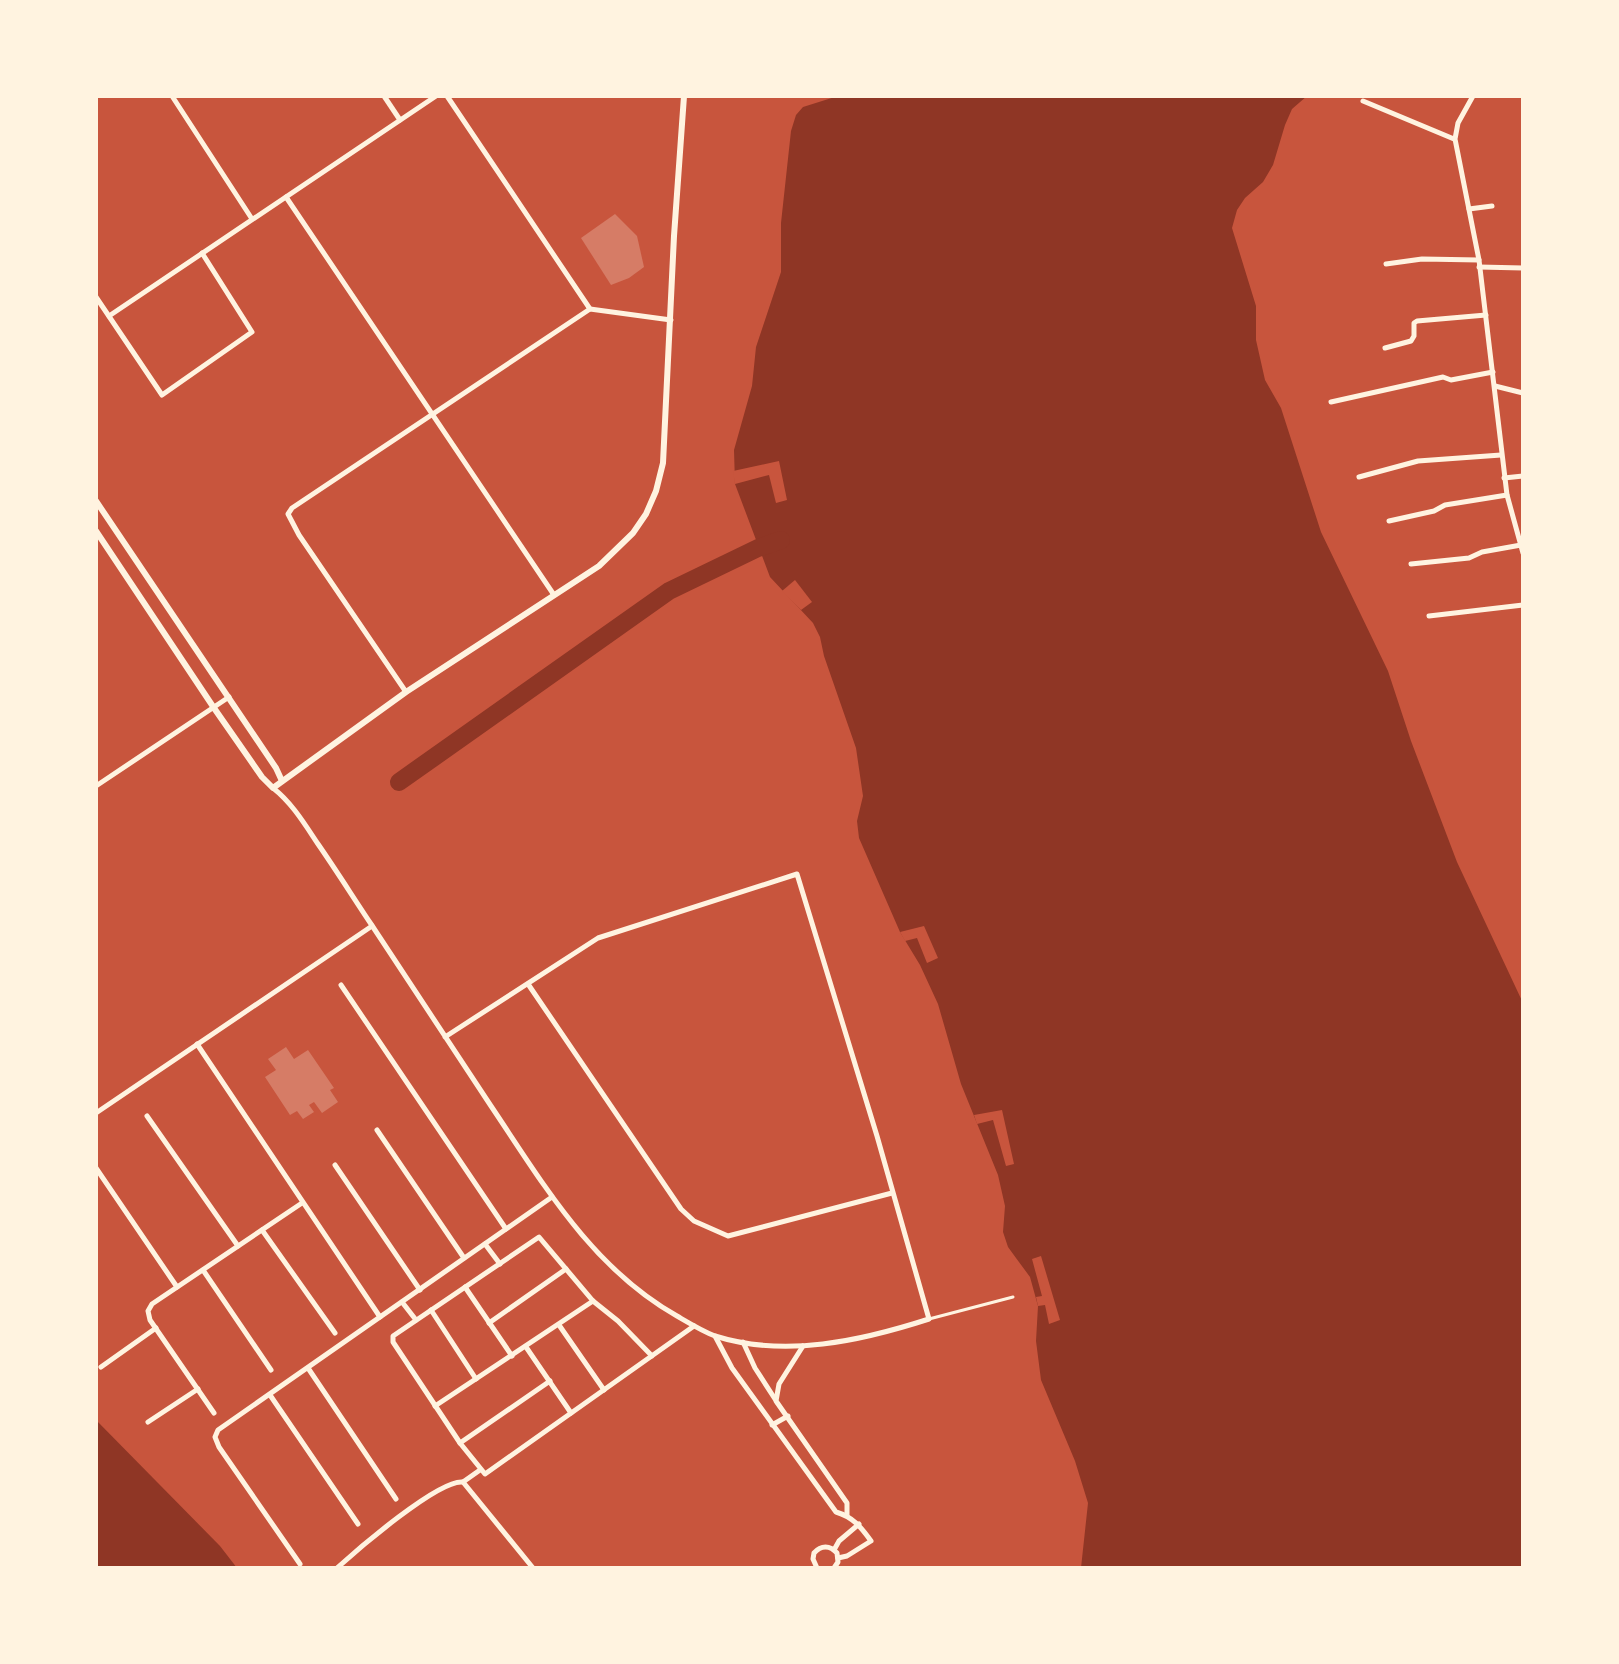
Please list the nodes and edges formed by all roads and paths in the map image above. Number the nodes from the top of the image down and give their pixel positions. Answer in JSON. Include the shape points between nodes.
{"nodes":[{"id":1,"x":172,"y":96,"type":"edge"},
{"id":2,"x":384,"y":96,"type":"edge"},
{"id":3,"x":436,"y":96,"type":"edge"},
{"id":4,"x":447,"y":96,"type":"edge"},
{"id":5,"x":684,"y":96,"type":"edge"},
{"id":6,"x":1473,"y":96,"type":"edge"},
{"id":7,"x":1363,"y":101,"type":"dead end"},
{"id":8,"x":400,"y":120,"type":"junction"},
{"id":9,"x":1455,"y":139,"type":"junction"},
{"id":10,"x":286,"y":197,"type":"junction"},
{"id":11,"x":1492,"y":206,"type":"dead end"},
{"id":12,"x":1469,"y":209,"type":"junction"},
{"id":13,"x":252,"y":219,"type":"junction"},
{"id":14,"x":202,"y":253,"type":"junction"},
{"id":15,"x":1386,"y":264,"type":"dead end"},
{"id":16,"x":1479,"y":264,"type":"junction"},
{"id":17,"x":1523,"y":268,"type":"edge"},
{"id":18,"x":96,"y":297,"type":"edge"},
{"id":19,"x":590,"y":309,"type":"junction"},
{"id":20,"x":1486,"y":315,"type":"junction"},
{"id":21,"x":109,"y":316,"type":"junction"},
{"id":22,"x":671,"y":320,"type":"junction"},
{"id":23,"x":1385,"y":348,"type":"dead end"},
{"id":24,"x":1493,"y":372,"type":"junction"},
{"id":25,"x":1495,"y":386,"type":"junction"},
{"id":26,"x":1523,"y":393,"type":"edge"},
{"id":27,"x":1331,"y":402,"type":"dead end"},
{"id":28,"x":434,"y":415,"type":"junction"},
{"id":29,"x":1501,"y":455,"type":"junction"},
{"id":30,"x":1523,"y":476,"type":"edge"},
{"id":31,"x":1359,"y":477,"type":"dead end"},
{"id":32,"x":1504,"y":478,"type":"junction"},
{"id":33,"x":1507,"y":495,"type":"junction"},
{"id":34,"x":96,"y":501,"type":"edge"},
{"id":35,"x":1389,"y":521,"type":"dead end"},
{"id":36,"x":96,"y":531,"type":"edge"},
{"id":37,"x":1521,"y":545,"type":"junction"},
{"id":38,"x":1523,"y":553,"type":"edge"},
{"id":39,"x":1411,"y":564,"type":"dead end"},
{"id":40,"x":554,"y":595,"type":"junction"},
{"id":41,"x":1523,"y":605,"type":"edge"},
{"id":42,"x":1429,"y":616,"type":"dead end"},
{"id":43,"x":406,"y":692,"type":"junction"},
{"id":44,"x":229,"y":697,"type":"junction"},
{"id":45,"x":214,"y":708,"type":"junction"},
{"id":46,"x":282,"y":781,"type":"junction"},
{"id":47,"x":96,"y":786,"type":"edge"},
{"id":48,"x":273,"y":788,"type":"junction"},
{"id":49,"x":287,"y":799,"type":"junction"},
{"id":50,"x":372,"y":926,"type":"junction"},
{"id":51,"x":528,"y":984,"type":"junction"},
{"id":52,"x":341,"y":985,"type":"dead end"},
{"id":53,"x":445,"y":1037,"type":"junction"},
{"id":54,"x":197,"y":1044,"type":"junction"},
{"id":55,"x":96,"y":1113,"type":"edge"},
{"id":56,"x":147,"y":1116,"type":"dead end"},
{"id":57,"x":377,"y":1130,"type":"dead end"},
{"id":58,"x":335,"y":1165,"type":"dead end"},
{"id":59,"x":96,"y":1168,"type":"edge"},
{"id":60,"x":892,"y":1193,"type":"junction"},
{"id":61,"x":552,"y":1197,"type":"junction"},
{"id":62,"x":302,"y":1202,"type":"junction"},
{"id":63,"x":506,"y":1229,"type":"junction"},
{"id":64,"x":262,"y":1230,"type":"junction"},
{"id":65,"x":485,"y":1244,"type":"junction"},
{"id":66,"x":238,"y":1246,"type":"junction"},
{"id":67,"x":464,"y":1258,"type":"junction"},
{"id":68,"x":500,"y":1264,"type":"junction"},
{"id":69,"x":566,"y":1269,"type":"junction"},
{"id":70,"x":203,"y":1270,"type":"junction"},
{"id":71,"x":177,"y":1287,"type":"junction"},
{"id":72,"x":465,"y":1287,"type":"junction"},
{"id":73,"x":420,"y":1290,"type":"junction"},
{"id":74,"x":1013,"y":1297,"type":"dead end"},
{"id":75,"x":593,"y":1301,"type":"junction"},
{"id":76,"x":402,"y":1302,"type":"junction"},
{"id":77,"x":431,"y":1310,"type":"junction"},
{"id":78,"x":380,"y":1317,"type":"junction"},
{"id":79,"x":929,"y":1319,"type":"junction"},
{"id":80,"x":416,"y":1320,"type":"junction"},
{"id":81,"x":489,"y":1323,"type":"junction"},
{"id":82,"x":559,"y":1325,"type":"junction"},
{"id":83,"x":694,"y":1326,"type":"junction"},
{"id":84,"x":156,"y":1328,"type":"junction"},
{"id":85,"x":335,"y":1333,"type":"dead end"},
{"id":86,"x":715,"y":1335,"type":"junction"},
{"id":87,"x":742,"y":1341,"type":"junction"},
{"id":88,"x":803,"y":1345,"type":"junction"},
{"id":89,"x":526,"y":1347,"type":"junction"},
{"id":90,"x":512,"y":1356,"type":"junction"},
{"id":91,"x":652,"y":1356,"type":"junction"},
{"id":92,"x":101,"y":1367,"type":"dead end"},
{"id":93,"x":308,"y":1368,"type":"junction"},
{"id":94,"x":271,"y":1370,"type":"dead end"},
{"id":95,"x":476,"y":1379,"type":"junction"},
{"id":96,"x":550,"y":1381,"type":"junction"},
{"id":97,"x":198,"y":1389,"type":"junction"},
{"id":98,"x":604,"y":1390,"type":"junction"},
{"id":99,"x":270,"y":1395,"type":"junction"},
{"id":100,"x":776,"y":1401,"type":"junction"},
{"id":101,"x":435,"y":1406,"type":"junction"},
{"id":102,"x":214,"y":1413,"type":"dead end"},
{"id":103,"x":571,"y":1413,"type":"junction"},
{"id":104,"x":788,"y":1416,"type":"junction"},
{"id":105,"x":148,"y":1422,"type":"dead end"},
{"id":106,"x":772,"y":1425,"type":"junction"},
{"id":107,"x":460,"y":1443,"type":"junction"},
{"id":108,"x":480,"y":1470,"type":"junction"},
{"id":109,"x":463,"y":1482,"type":"junction"},
{"id":110,"x":396,"y":1499,"type":"dead end"},
{"id":111,"x":847,"y":1515,"type":"junction"},
{"id":112,"x":358,"y":1524,"type":"dead end"},
{"id":113,"x":859,"y":1524,"type":"junction"},
{"id":114,"x":834,"y":1550,"type":"junction"},
{"id":115,"x":838,"y":1558,"type":"junction"},
{"id":116,"x":300,"y":1564,"type":"dead end"},
{"id":117,"x":813,"y":1567,"type":"edge"},
{"id":118,"x":836,"y":1567,"type":"edge"},
{"id":119,"x":337,"y":1568,"type":"edge"},
{"id":120,"x":533,"y":1568,"type":"edge"}],
"edges":[{"from":1,"to":13,"type":"street"},
{"from":2,"to":8,"type":"street"},
{"from":3,"to":8,"type":"street"},
{"from":4,"to":19,"type":"street"},
{"from":5,"to":22,"type":"street"},
{"from":6,"to":9,"type":"street"},
{"from":7,"to":9,"type":"street"},
{"from":8,"to":10,"type":"street"},
{"from":9,"to":12,"type":"street"},
{"from":10,"to":13,"type":"street"},
{"from":10,"to":28,"type":"street"},
{"from":11,"to":12,"type":"street"},
{"from":12,"to":16,"type":"street"},
{"from":13,"to":14,"type":"street"},
{"from":14,"to":21,"type":"street"},
{"from":14,"to":21,"type":"street","via":[[252,332],[162,395]]},
{"from":15,"to":16,"type":"street","via":[[1422,259]]},
{"from":16,"to":17,"type":"street"},
{"from":16,"to":20,"type":"street"},
{"from":18,"to":21,"type":"street"},
{"from":19,"to":22,"type":"street"},
{"from":19,"to":28,"type":"street"},
{"from":20,"to":23,"type":"street","via":[[1417,321],[1411,341]]},
{"from":20,"to":24,"type":"street"},
{"from":22,"to":40,"type":"street","via":[[663,463],[656,491],[646,514],[618,549]]},
{"from":24,"to":25,"type":"street"},
{"from":24,"to":27,"type":"street","via":[[1443,377]]},
{"from":25,"to":26,"type":"street"},
{"from":25,"to":29,"type":"street"},
{"from":28,"to":40,"type":"street"},
{"from":28,"to":43,"type":"street","via":[[288,514]]},
{"from":29,"to":31,"type":"street","via":[[1418,461]]},
{"from":29,"to":32,"type":"street"},
{"from":30,"to":32,"type":"street"},
{"from":32,"to":33,"type":"street"},
{"from":33,"to":35,"type":"street"},
{"from":33,"to":37,"type":"street"},
{"from":34,"to":44,"type":"street"},
{"from":36,"to":45,"type":"street"},
{"from":37,"to":38,"type":"street"},
{"from":37,"to":39,"type":"street"},
{"from":40,"to":43,"type":"street"},
{"from":41,"to":42,"type":"street"},
{"from":43,"to":46,"type":"street"},
{"from":44,"to":45,"type":"street"},
{"from":44,"to":46,"type":"street"},
{"from":45,"to":47,"type":"street"},
{"from":45,"to":48,"type":"street"},
{"from":46,"to":48,"type":"street"},
{"from":46,"to":49,"type":"street"},
{"from":48,"to":49,"type":"street"},
{"from":49,"to":50,"type":"street"},
{"from":50,"to":53,"type":"street"},
{"from":50,"to":54,"type":"street"},
{"from":51,"to":53,"type":"street"},
{"from":51,"to":60,"type":"street","via":[[694,1221],[720,1234],[736,1235]]},
{"from":51,"to":60,"type":"street","via":[[598,938],[797,874]]},
{"from":52,"to":63,"type":"street"},
{"from":53,"to":61,"type":"street"},
{"from":54,"to":55,"type":"street"},
{"from":54,"to":62,"type":"street"},
{"from":56,"to":66,"type":"street"},
{"from":57,"to":67,"type":"street"},
{"from":58,"to":73,"type":"street"},
{"from":59,"to":71,"type":"street"},
{"from":60,"to":79,"type":"street"},
{"from":61,"to":63,"type":"street"},
{"from":61,"to":83,"type":"street","via":[[615,1272],[648,1300]]},
{"from":62,"to":64,"type":"street"},
{"from":62,"to":78,"type":"street"},
{"from":63,"to":65,"type":"street"},
{"from":64,"to":66,"type":"street"},
{"from":64,"to":85,"type":"street"},
{"from":65,"to":67,"type":"street"},
{"from":65,"to":68,"type":"street"},
{"from":66,"to":70,"type":"street"},
{"from":67,"to":73,"type":"street"},
{"from":68,"to":69,"type":"street","via":[[539,1237]]},
{"from":68,"to":72,"type":"street"},
{"from":69,"to":75,"type":"street"},
{"from":69,"to":81,"type":"street"},
{"from":70,"to":71,"type":"street"},
{"from":70,"to":94,"type":"street"},
{"from":71,"to":84,"type":"street","via":[[148,1311]]},
{"from":72,"to":77,"type":"street"},
{"from":72,"to":81,"type":"street"},
{"from":73,"to":76,"type":"street"},
{"from":74,"to":79,"type":"lane"},
{"from":75,"to":82,"type":"street"},
{"from":75,"to":91,"type":"street"},
{"from":76,"to":78,"type":"street"},
{"from":76,"to":80,"type":"street"},
{"from":77,"to":80,"type":"street"},
{"from":77,"to":95,"type":"street"},
{"from":78,"to":93,"type":"street"},
{"from":79,"to":88,"type":"street","via":[[884,1334]]},
{"from":80,"to":101,"type":"street","via":[[393,1336],[393,1342]]},
{"from":81,"to":90,"type":"street"},
{"from":82,"to":89,"type":"street"},
{"from":82,"to":98,"type":"street"},
{"from":83,"to":86,"type":"street"},
{"from":83,"to":91,"type":"street"},
{"from":84,"to":92,"type":"street"},
{"from":84,"to":97,"type":"street"},
{"from":86,"to":87,"type":"street"},
{"from":86,"to":106,"type":"street"},
{"from":87,"to":88,"type":"street"},
{"from":87,"to":100,"type":"street"},
{"from":88,"to":100,"type":"street","via":[[779,1384]]},
{"from":89,"to":90,"type":"street"},
{"from":89,"to":96,"type":"street"},
{"from":90,"to":95,"type":"street"},
{"from":91,"to":98,"type":"street"},
{"from":93,"to":99,"type":"street"},
{"from":93,"to":110,"type":"street"},
{"from":95,"to":101,"type":"street"},
{"from":96,"to":103,"type":"street"},
{"from":96,"to":107,"type":"street"},
{"from":97,"to":102,"type":"street"},
{"from":97,"to":105,"type":"street"},
{"from":98,"to":103,"type":"street"},
{"from":99,"to":112,"type":"street"},
{"from":99,"to":116,"type":"street","via":[[215,1437]]},
{"from":100,"to":104,"type":"street"},
{"from":101,"to":107,"type":"street"},
{"from":103,"to":108,"type":"street","via":[[485,1474]]},
{"from":104,"to":106,"type":"street"},
{"from":104,"to":111,"type":"street","via":[[847,1503]]},
{"from":106,"to":111,"type":"street","via":[[836,1512]]},
{"from":107,"to":108,"type":"street"},
{"from":108,"to":109,"type":"street"},
{"from":109,"to":119,"type":"street","via":[[437,1491],[369,1538]]},
{"from":109,"to":120,"type":"street"},
{"from":111,"to":113,"type":"street"},
{"from":113,"to":114,"type":"street"},
{"from":113,"to":115,"type":"street","via":[[871,1541]]},
{"from":114,"to":115,"type":"street"},
{"from":114,"to":117,"type":"street","via":[[818,1549]]},
{"from":115,"to":118,"type":"street"}]}
